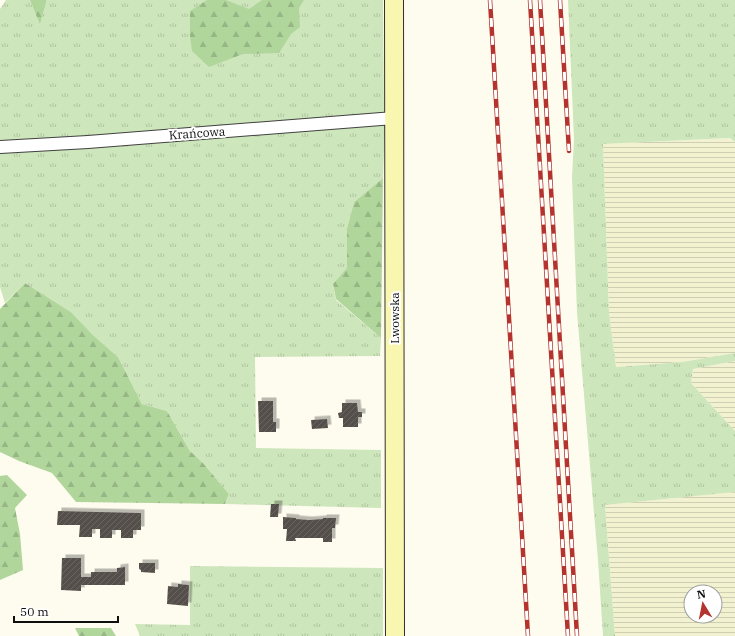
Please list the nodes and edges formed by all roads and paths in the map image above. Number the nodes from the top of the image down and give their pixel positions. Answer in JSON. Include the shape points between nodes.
{"nodes":[{"id":1,"x":394,"y":0,"type":"edge"},
{"id":2,"x":394,"y":118,"type":"junction"},
{"id":3,"x":0,"y":147,"type":"edge"},
{"id":4,"x":394,"y":636,"type":"edge"}],
"edges":[{"from":1,"to":2,"type":"main road","name":"Lwowska"},
{"from":2,"to":3,"type":"street","name":"Krańcowa"},
{"from":2,"to":4,"type":"main road","name":"Lwowska"}]}
